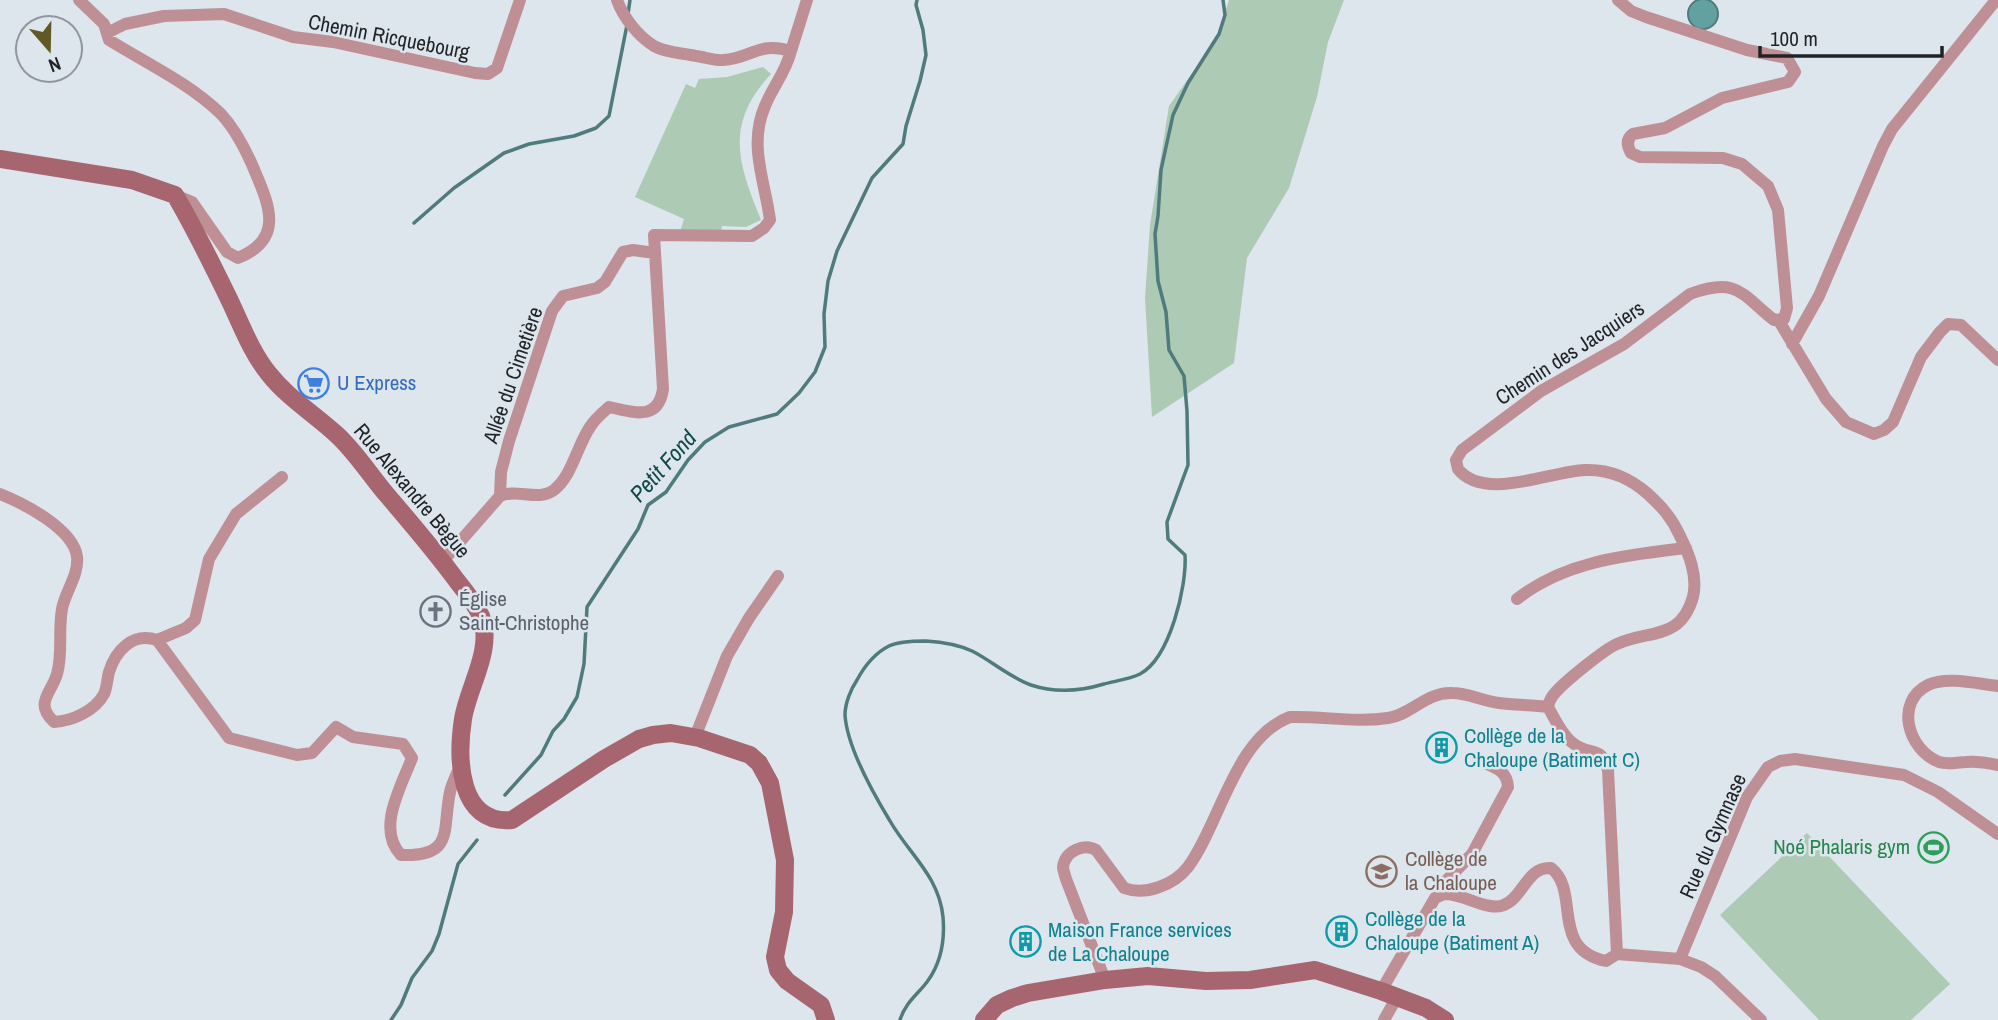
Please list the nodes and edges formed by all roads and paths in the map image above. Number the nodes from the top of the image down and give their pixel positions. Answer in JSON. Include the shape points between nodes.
{"nodes":[{"id":1,"x":79,"y":0,"type":"edge"},
{"id":2,"x":520,"y":0,"type":"edge"},
{"id":3,"x":617,"y":0,"type":"edge"},
{"id":4,"x":807,"y":0,"type":"edge"},
{"id":5,"x":1618,"y":0,"type":"edge"},
{"id":6,"x":1996,"y":0,"type":"edge"},
{"id":7,"x":107,"y":33,"type":"junction"},
{"id":8,"x":791,"y":51,"type":"junction"},
{"id":9,"x":0,"y":159,"type":"edge"},
{"id":10,"x":176,"y":195,"type":"junction"},
{"id":11,"x":655,"y":253,"type":"junction"},
{"id":12,"x":1779,"y":321,"type":"junction"},
{"id":13,"x":1793,"y":344,"type":"junction"},
{"id":14,"x":1998,"y":360,"type":"edge"},
{"id":15,"x":282,"y":478,"type":"dead end"},
{"id":16,"x":0,"y":494,"type":"edge"},
{"id":17,"x":500,"y":496,"type":"junction"},
{"id":18,"x":1686,"y":548,"type":"junction"},
{"id":19,"x":443,"y":561,"type":"junction"},
{"id":20,"x":778,"y":576,"type":"dead end"},
{"id":21,"x":1517,"y":599,"type":"dead end"},
{"id":22,"x":157,"y":640,"type":"junction"},
{"id":23,"x":1998,"y":686,"type":"edge"},
{"id":24,"x":1548,"y":707,"type":"junction"},
{"id":25,"x":695,"y":737,"type":"junction"},
{"id":26,"x":1478,"y":760,"type":"dead end"},
{"id":27,"x":462,"y":762,"type":"junction"},
{"id":28,"x":1998,"y":765,"type":"edge"},
{"id":29,"x":1998,"y":834,"type":"edge"},
{"id":30,"x":1444,"y":894,"type":"junction"},
{"id":31,"x":1617,"y":954,"type":"junction"},
{"id":32,"x":1680,"y":959,"type":"junction"},
{"id":33,"x":1105,"y":980,"type":"junction"},
{"id":34,"x":1389,"y":994,"type":"junction"},
{"id":35,"x":825,"y":1020,"type":"edge"},
{"id":36,"x":984,"y":1020,"type":"edge"},
{"id":37,"x":1384,"y":1020,"type":"edge"},
{"id":38,"x":1445,"y":1020,"type":"edge"},
{"id":39,"x":1760,"y":1020,"type":"edge"}],
"edges":[{"from":1,"to":7,"type":"street","via":[[104,24]]},
{"from":2,"to":7,"type":"street","name":"Chemin Ricquebourg","via":[[498,68],[488,74],[293,37],[224,14],[164,16]]},
{"from":3,"to":8,"type":"street","via":[[629,23],[663,49],[722,60],[763,48]]},
{"from":4,"to":8,"type":"street"},
{"from":5,"to":12,"type":"street","via":[[1646,18],[1791,62],[1795,72],[1788,82],[1723,98],[1665,128],[1633,134],[1628,143],[1631,153],[1640,157],[1723,158],[1742,164],[1768,186],[1778,210],[1787,308]]},
{"from":6,"to":13,"type":"street","via":[[1892,129],[1819,296]]},
{"from":7,"to":10,"type":"street","via":[[109,40],[222,115],[244,145],[269,205],[263,241],[238,258],[228,252],[192,202]]},
{"from":8,"to":11,"type":"street","via":[[757,132],[758,167],[770,220],[752,236],[654,235]]},
{"from":9,"to":10,"type":"main road","via":[[132,180]]},
{"from":10,"to":19,"type":"main road","name":"Rue Alexandre Bègue","via":[[267,371],[290,397],[337,435]]},
{"from":11,"to":17,"type":"street","name":"Allée du Cimetière","via":[[624,253],[605,282],[564,296],[552,311],[509,441]]},
{"from":11,"to":17,"type":"street","via":[[661,402],[643,413],[609,407],[590,426],[563,480],[553,490],[542,495],[508,492]]},
{"from":12,"to":13,"type":"street","name":"Chemin des Jacquiers"},
{"from":12,"to":18,"type":"street","name":"Chemin des Jacquiers","via":[[1752,298],[1728,288],[1690,294],[1624,344],[1541,391],[1462,450],[1457,460],[1458,469],[1471,479],[1501,484],[1584,470],[1616,474],[1663,507]]},
{"from":13,"to":14,"type":"street","name":"Chemin des Jacquiers","via":[[1826,399],[1846,422],[1874,434],[1893,422],[1921,357],[1948,324],[1961,325]]},
{"from":15,"to":22,"type":"street","via":[[236,514],[209,559],[195,620]]},
{"from":16,"to":22,"type":"street","via":[[43,516],[70,541],[77,556],[62,609],[57,674],[44,701],[46,715],[54,722],[68,722],[87,711],[104,694],[121,650],[134,639],[146,636]]},
{"from":17,"to":19,"type":"street"},
{"from":18,"to":21,"type":"street","via":[[1587,564],[1553,575]]},
{"from":18,"to":24,"type":"street","via":[[1694,572],[1688,613],[1666,631],[1612,647],[1555,692]]},
{"from":19,"to":27,"type":"main road","name":"Rue Alexandre Bègue","via":[[484,624],[485,638],[463,717]]},
{"from":20,"to":25,"type":"street","via":[[727,656]]},
{"from":22,"to":27,"type":"street","via":[[229,738],[298,755],[312,753],[335,727],[353,737],[403,744],[412,758],[390,825],[392,845],[401,855],[419,856],[437,848],[447,832],[450,791]]},
{"from":23,"to":28,"type":"street","via":[[1945,681],[1928,685],[1913,699],[1908,712],[1908,728],[1916,742],[1938,761]]},
{"from":24,"to":31,"type":"street","via":[[1573,744],[1601,754],[1608,770]]},
{"from":24,"to":33,"type":"street","via":[[1498,703],[1452,692],[1387,718],[1280,720],[1256,743],[1189,866],[1171,881],[1139,892],[1124,888],[1090,847],[1077,849],[1066,860],[1066,879]]},
{"from":25,"to":27,"type":"main road","name":"Rue Alexandre Bègue","via":[[671,733],[639,739],[512,820],[489,818],[477,809],[466,791]]},
{"from":25,"to":35,"type":"main road","name":"Rue Alexandre Bègue","via":[[750,755],[770,783],[786,881],[775,957],[778,970],[821,1005]]},
{"from":26,"to":30,"type":"street","via":[[1501,770],[1508,787],[1472,854],[1446,881]]},
{"from":29,"to":32,"type":"street","name":"Rue du Gymnase","via":[[1938,792],[1904,775],[1795,759],[1780,761],[1768,767],[1747,797]]},
{"from":30,"to":31,"type":"street","via":[[1496,907],[1506,905],[1535,873],[1551,868],[1562,881],[1575,941],[1594,958],[1606,961]]},
{"from":30,"to":34,"type":"street","via":[[1435,898]]},
{"from":31,"to":32,"type":"street"},
{"from":32,"to":39,"type":"street","via":[[1715,976]]},
{"from":33,"to":34,"type":"main road","via":[[1148,976],[1250,980],[1315,970]]},
{"from":33,"to":36,"type":"main road","via":[[1012,998],[997,1005]]},
{"from":34,"to":37,"type":"street"},
{"from":34,"to":38,"type":"main road"}]}
